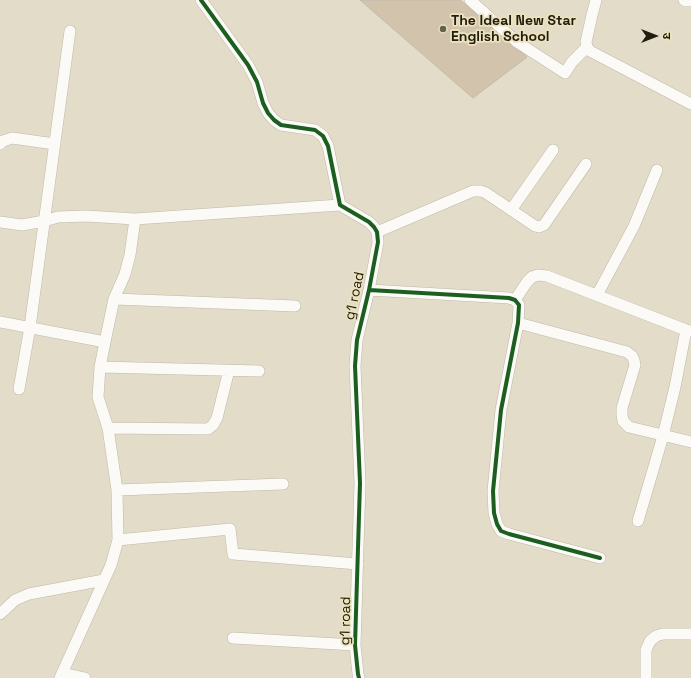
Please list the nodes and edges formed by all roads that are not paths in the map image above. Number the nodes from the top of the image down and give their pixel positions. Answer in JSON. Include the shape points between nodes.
{"nodes":[{"id":1,"x":201,"y":0,"type":"edge"},
{"id":2,"x":470,"y":0,"type":"edge"},
{"id":3,"x":596,"y":0,"type":"edge"},
{"id":4,"x":684,"y":0,"type":"edge"},
{"id":5,"x":691,"y":1,"type":"edge"},
{"id":6,"x":70,"y":31,"type":"dead end"},
{"id":7,"x":587,"y":47,"type":"junction"},
{"id":8,"x":691,"y":104,"type":"edge"},
{"id":9,"x":0,"y":144,"type":"edge"},
{"id":10,"x":55,"y":144,"type":"junction"},
{"id":11,"x":553,"y":150,"type":"dead end"},
{"id":12,"x":586,"y":164,"type":"dead end"},
{"id":13,"x":657,"y":170,"type":"dead end"},
{"id":14,"x":340,"y":205,"type":"junction"},
{"id":15,"x":511,"y":210,"type":"junction"},
{"id":16,"x":135,"y":219,"type":"junction"},
{"id":17,"x":44,"y":221,"type":"junction"},
{"id":18,"x":0,"y":222,"type":"edge"},
{"id":19,"x":377,"y":232,"type":"junction"},
{"id":20,"x":369,"y":290,"type":"junction"},
{"id":21,"x":597,"y":295,"type":"junction"},
{"id":22,"x":114,"y":299,"type":"junction"},
{"id":23,"x":515,"y":300,"type":"junction"},
{"id":24,"x":295,"y":306,"type":"dead end"},
{"id":25,"x":0,"y":322,"type":"edge"},
{"id":26,"x":518,"y":323,"type":"junction"},
{"id":27,"x":30,"y":327,"type":"junction"},
{"id":28,"x":688,"y":330,"type":"edge"},
{"id":29,"x":105,"y":342,"type":"junction"},
{"id":30,"x":100,"y":367,"type":"junction"},
{"id":31,"x":229,"y":370,"type":"junction"},
{"id":32,"x":260,"y":371,"type":"dead end"},
{"id":33,"x":19,"y":389,"type":"dead end"},
{"id":34,"x":108,"y":428,"type":"junction"},
{"id":35,"x":663,"y":436,"type":"junction"},
{"id":36,"x":691,"y":442,"type":"edge"},
{"id":37,"x":283,"y":484,"type":"dead end"},
{"id":38,"x":118,"y":490,"type":"junction"},
{"id":39,"x":638,"y":521,"type":"dead end"},
{"id":40,"x":118,"y":540,"type":"junction"},
{"id":41,"x":600,"y":558,"type":"dead end"},
{"id":42,"x":358,"y":564,"type":"junction"},
{"id":43,"x":104,"y":580,"type":"junction"},
{"id":44,"x":0,"y":614,"type":"edge"},
{"id":45,"x":691,"y":634,"type":"edge"},
{"id":46,"x":233,"y":638,"type":"dead end"},
{"id":47,"x":355,"y":644,"type":"junction"},
{"id":48,"x":61,"y":675,"type":"edge"},
{"id":49,"x":85,"y":678,"type":"edge"},
{"id":50,"x":359,"y":678,"type":"edge"},
{"id":51,"x":646,"y":678,"type":"edge"}],
"edges":[{"from":1,"to":14,"type":"street","via":[[248,65],[257,82],[263,103],[274,120],[281,125],[316,130],[323,136],[328,146]]},
{"from":2,"to":7,"type":"street","via":[[517,42],[565,73]]},
{"from":3,"to":7,"type":"street","via":[[587,36]]},
{"from":4,"to":5,"type":"street"},
{"from":6,"to":10,"type":"street"},
{"from":7,"to":8,"type":"street","via":[[590,51]]},
{"from":9,"to":10,"type":"street","via":[[12,138]]},
{"from":10,"to":17,"type":"street"},
{"from":11,"to":15,"type":"street"},
{"from":12,"to":15,"type":"street","via":[[544,225],[534,226]]},
{"from":13,"to":21,"type":"street","via":[[634,226]]},
{"from":14,"to":16,"type":"street"},
{"from":14,"to":19,"type":"street","via":[[369,222]]},
{"from":15,"to":19,"type":"street","via":[[486,193],[473,191]]},
{"from":16,"to":17,"type":"street","via":[[86,216],[58,217]]},
{"from":16,"to":22,"type":"street","via":[[126,274]]},
{"from":17,"to":18,"type":"street","via":[[22,225]]},
{"from":17,"to":27,"type":"street"},
{"from":19,"to":20,"type":"street","name":"g1 road","via":[[378,242]]},
{"from":20,"to":23,"type":"street"},
{"from":20,"to":42,"type":"street","name":"g1 road","via":[[357,340],[355,366],[360,483]]},
{"from":21,"to":23,"type":"street","via":[[538,275],[527,282]]},
{"from":21,"to":28,"type":"street"},
{"from":22,"to":24,"type":"street"},
{"from":22,"to":29,"type":"street"},
{"from":23,"to":26,"type":"street","via":[[519,305]]},
{"from":25,"to":27,"type":"street"},
{"from":26,"to":35,"type":"street","via":[[627,352],[632,356],[635,365],[622,408],[623,422],[629,427]]},
{"from":26,"to":41,"type":"street","via":[[501,410],[493,491],[497,524],[501,531],[509,534]]},
{"from":27,"to":29,"type":"street"},
{"from":27,"to":33,"type":"street"},
{"from":28,"to":35,"type":"street"},
{"from":29,"to":30,"type":"street"},
{"from":30,"to":31,"type":"street"},
{"from":30,"to":34,"type":"street","via":[[98,397]]},
{"from":31,"to":32,"type":"street"},
{"from":31,"to":34,"type":"street","via":[[217,418],[208,429]]},
{"from":34,"to":38,"type":"street"},
{"from":35,"to":36,"type":"street"},
{"from":35,"to":39,"type":"street"},
{"from":37,"to":38,"type":"street"},
{"from":38,"to":40,"type":"street"},
{"from":40,"to":42,"type":"street","via":[[230,529],[232,554]]},
{"from":40,"to":43,"type":"street"},
{"from":42,"to":47,"type":"street","name":"g1 road"},
{"from":43,"to":44,"type":"street","via":[[29,594],[15,600]]},
{"from":43,"to":48,"type":"street"},
{"from":45,"to":51,"type":"street","via":[[663,634],[650,641],[646,650]]},
{"from":46,"to":47,"type":"street"},
{"from":47,"to":50,"type":"street","name":"g1 road"},
{"from":48,"to":49,"type":"street"}]}
